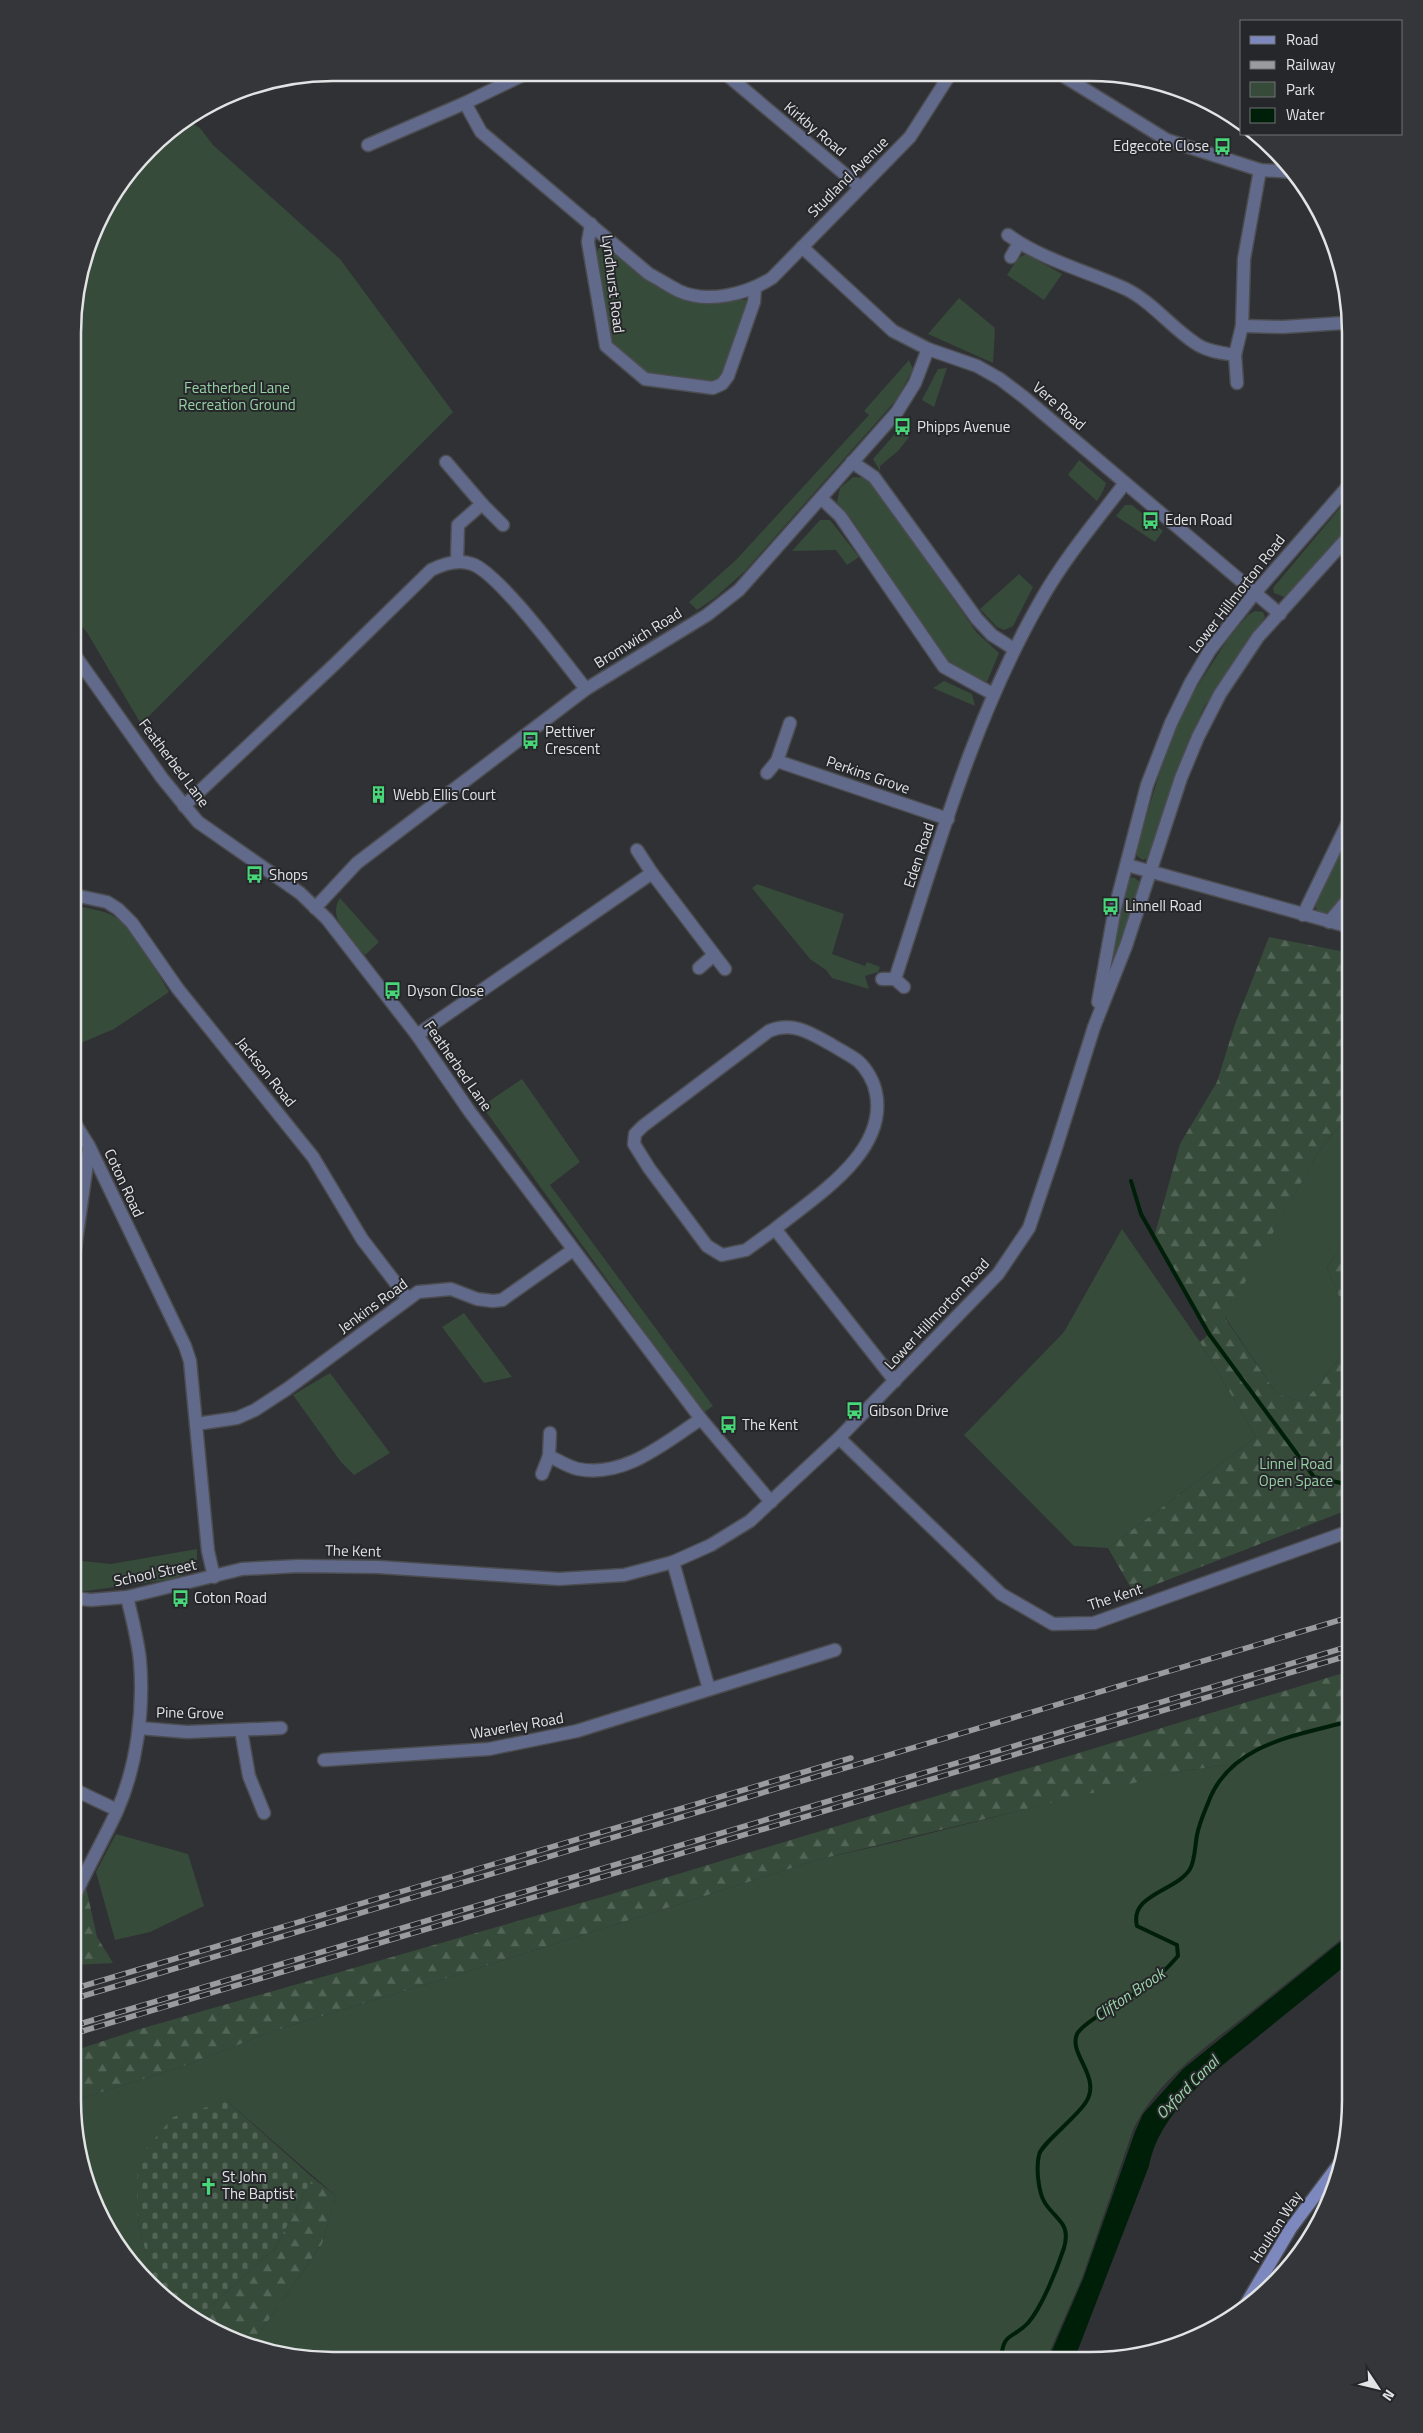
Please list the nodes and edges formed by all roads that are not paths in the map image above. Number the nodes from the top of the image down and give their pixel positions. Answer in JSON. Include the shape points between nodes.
{"nodes":[{"id":1,"x":511,"y":81,"type":"edge"},
{"id":2,"x":735,"y":81,"type":"edge"},
{"id":3,"x":946,"y":81,"type":"edge"},
{"id":4,"x":1071,"y":81,"type":"edge"},
{"id":5,"x":465,"y":103,"type":"junction"},
{"id":6,"x":368,"y":145,"type":"dead end"},
{"id":7,"x":1260,"y":170,"type":"junction"},
{"id":8,"x":1283,"y":171,"type":"edge"},
{"id":9,"x":860,"y":188,"type":"junction"},
{"id":10,"x":591,"y":224,"type":"junction"},
{"id":11,"x":802,"y":247,"type":"junction"},
{"id":12,"x":1011,"y":257,"type":"dead end"},
{"id":13,"x":755,"y":288,"type":"junction"},
{"id":14,"x":1341,"y":323,"type":"edge"},
{"id":15,"x":1242,"y":326,"type":"junction"},
{"id":16,"x":928,"y":349,"type":"junction"},
{"id":17,"x":1235,"y":355,"type":"junction"},
{"id":18,"x":1237,"y":383,"type":"dead end"},
{"id":19,"x":446,"y":462,"type":"dead end"},
{"id":20,"x":852,"y":462,"type":"junction"},
{"id":21,"x":1125,"y":483,"type":"junction"},
{"id":22,"x":1342,"y":493,"type":"edge"},
{"id":23,"x":821,"y":498,"type":"junction"},
{"id":24,"x":482,"y":504,"type":"junction"},
{"id":25,"x":503,"y":525,"type":"dead end"},
{"id":26,"x":1342,"y":544,"type":"edge"},
{"id":27,"x":456,"y":562,"type":"junction"},
{"id":28,"x":1254,"y":594,"type":"junction"},
{"id":29,"x":1280,"y":614,"type":"junction"},
{"id":30,"x":1014,"y":649,"type":"junction"},
{"id":31,"x":81,"y":664,"type":"edge"},
{"id":32,"x":586,"y":689,"type":"junction"},
{"id":33,"x":993,"y":694,"type":"junction"},
{"id":34,"x":790,"y":723,"type":"dead end"},
{"id":35,"x":777,"y":761,"type":"junction"},
{"id":36,"x":767,"y":773,"type":"dead end"},
{"id":37,"x":184,"y":806,"type":"junction"},
{"id":38,"x":948,"y":819,"type":"junction"},
{"id":39,"x":1342,"y":835,"type":"edge"},
{"id":40,"x":637,"y":850,"type":"dead end"},
{"id":41,"x":1126,"y":865,"type":"junction"},
{"id":42,"x":1150,"y":872,"type":"junction"},
{"id":43,"x":652,"y":873,"type":"junction"},
{"id":44,"x":81,"y":896,"type":"edge"},
{"id":45,"x":1342,"y":907,"type":"edge"},
{"id":46,"x":316,"y":908,"type":"junction"},
{"id":47,"x":1303,"y":915,"type":"junction"},
{"id":48,"x":1329,"y":922,"type":"junction"},
{"id":49,"x":1342,"y":925,"type":"edge"},
{"id":50,"x":714,"y":955,"type":"junction"},
{"id":51,"x":699,"y":968,"type":"dead end"},
{"id":52,"x":725,"y":969,"type":"dead end"},
{"id":53,"x":882,"y":979,"type":"dead end"},
{"id":54,"x":1094,"y":1027,"type":"junction"},
{"id":55,"x":417,"y":1035,"type":"junction"},
{"id":56,"x":81,"y":1133,"type":"edge"},
{"id":57,"x":89,"y":1146,"type":"junction"},
{"id":58,"x":81,"y":1205,"type":"edge"},
{"id":59,"x":775,"y":1229,"type":"junction"},
{"id":60,"x":572,"y":1250,"type":"junction"},
{"id":61,"x":408,"y":1299,"type":"junction"},
{"id":62,"x":895,"y":1381,"type":"junction"},
{"id":63,"x":701,"y":1419,"type":"junction"},
{"id":64,"x":196,"y":1424,"type":"junction"},
{"id":65,"x":550,"y":1433,"type":"dead end"},
{"id":66,"x":839,"y":1438,"type":"junction"},
{"id":67,"x":549,"y":1456,"type":"junction"},
{"id":68,"x":542,"y":1474,"type":"dead end"},
{"id":69,"x":771,"y":1502,"type":"junction"},
{"id":70,"x":1342,"y":1533,"type":"edge"},
{"id":71,"x":673,"y":1562,"type":"junction"},
{"id":72,"x":214,"y":1577,"type":"junction"},
{"id":73,"x":128,"y":1598,"type":"junction"},
{"id":74,"x":81,"y":1599,"type":"edge"},
{"id":75,"x":835,"y":1650,"type":"dead end"},
{"id":76,"x":709,"y":1690,"type":"junction"},
{"id":77,"x":139,"y":1728,"type":"junction"},
{"id":78,"x":281,"y":1728,"type":"dead end"},
{"id":79,"x":241,"y":1730,"type":"junction"},
{"id":80,"x":324,"y":1760,"type":"dead end"},
{"id":81,"x":81,"y":1794,"type":"edge"},
{"id":82,"x":117,"y":1810,"type":"junction"},
{"id":83,"x":264,"y":1813,"type":"dead end"},
{"id":84,"x":81,"y":1881,"type":"edge"},
{"id":85,"x":1329,"y":2177,"type":"edge"},
{"id":86,"x":1255,"y":2290,"type":"edge"}],
"edges":[{"from":1,"to":5,"type":"street"},
{"from":2,"to":9,"type":"street","name":"Kirkby Road"},
{"from":3,"to":9,"type":"street","name":"Studland Avenue","via":[[910,137]]},
{"from":4,"to":7,"type":"street","via":[[1167,140]]},
{"from":5,"to":6,"type":"street"},
{"from":5,"to":10,"type":"street","name":"Lyndhurst Road","via":[[481,132]]},
{"from":7,"to":8,"type":"street"},
{"from":7,"to":15,"type":"street","via":[[1244,259]]},
{"from":9,"to":11,"type":"street","name":"Studland Avenue"},
{"from":10,"to":13,"type":"street","name":"Lyndhurst Road","via":[[649,274],[680,291],[701,296],[732,294]]},
{"from":10,"to":13,"type":"street","name":"Lyndhurst Road","via":[[588,242],[604,342],[645,379],[713,388],[722,384],[728,376],[754,302]]},
{"from":11,"to":13,"type":"street","name":"Studland Avenue","via":[[772,278]]},
{"from":11,"to":16,"type":"street","name":"Vere Road","via":[[893,331]]},
{"from":12,"to":17,"type":"street","via":[[1014,239],[1062,265],[1127,290],[1196,344]]},
{"from":14,"to":15,"type":"street"},
{"from":15,"to":17,"type":"street"},
{"from":16,"to":20,"type":"street","name":"Bromwich Road","via":[[915,383],[896,412]]},
{"from":16,"to":21,"type":"street","name":"Vere Road","via":[[977,366],[1000,379]]},
{"from":17,"to":18,"type":"street"},
{"from":19,"to":24,"type":"street"},
{"from":20,"to":23,"type":"street","name":"Bromwich Road"},
{"from":20,"to":30,"type":"street","via":[[874,477],[977,619],[992,635]]},
{"from":21,"to":28,"type":"street","name":"Vere Road"},
{"from":21,"to":30,"type":"street","name":"Eden Road","via":[[1061,569]]},
{"from":22,"to":28,"type":"street","name":"Lower Hillmorton Road"},
{"from":23,"to":32,"type":"street","name":"Bromwich Road","via":[[739,590],[707,615]]},
{"from":23,"to":33,"type":"street","via":[[840,516],[944,667]]},
{"from":24,"to":25,"type":"street"},
{"from":24,"to":27,"type":"street","via":[[458,525]]},
{"from":26,"to":29,"type":"street","name":"Lower Hillmorton Road"},
{"from":27,"to":32,"type":"street","via":[[477,566],[502,587]]},
{"from":27,"to":37,"type":"street","via":[[444,563],[431,570]]},
{"from":28,"to":29,"type":"street","name":"Vere Road"},
{"from":28,"to":41,"type":"street","name":"Lower Hillmorton Road","via":[[1210,650],[1171,724],[1148,784]]},
{"from":29,"to":42,"type":"street","name":"Lower Hillmorton Road","via":[[1258,638],[1220,694],[1181,778]]},
{"from":30,"to":33,"type":"street","name":"Eden Road"},
{"from":31,"to":37,"type":"street","name":"Featherbed Lane"},
{"from":32,"to":46,"type":"street","name":"Bromwich Road","via":[[357,863]]},
{"from":33,"to":38,"type":"street","name":"Eden Road"},
{"from":34,"to":35,"type":"street"},
{"from":35,"to":36,"type":"street"},
{"from":35,"to":38,"type":"street","name":"Perkins Grove"},
{"from":37,"to":46,"type":"street","name":"Featherbed Lane","via":[[215,836],[300,892]]},
{"from":38,"to":53,"type":"street","name":"Eden Road","via":[[900,983]]},
{"from":39,"to":47,"type":"street"},
{"from":40,"to":43,"type":"street"},
{"from":41,"to":42,"type":"street"},
{"from":41,"to":54,"type":"street","name":"Lower Hillmorton Road","via":[[1106,951]]},
{"from":42,"to":47,"type":"street"},
{"from":42,"to":54,"type":"street","name":"Lower Hillmorton Road","via":[[1126,946]]},
{"from":43,"to":50,"type":"street"},
{"from":43,"to":55,"type":"street"},
{"from":44,"to":61,"type":"street","name":"Jackson Road","via":[[107,902],[132,923],[178,989],[313,1157],[362,1239]]},
{"from":45,"to":48,"type":"street"},
{"from":46,"to":55,"type":"street","name":"Featherbed Lane"},
{"from":47,"to":48,"type":"street"},
{"from":48,"to":49,"type":"street"},
{"from":50,"to":51,"type":"street"},
{"from":50,"to":52,"type":"street"},
{"from":54,"to":62,"type":"street","name":"Lower Hillmorton Road","via":[[1029,1228],[998,1274]]},
{"from":55,"to":60,"type":"street","name":"Featherbed Lane"},
{"from":56,"to":57,"type":"street","name":"Coton Road"},
{"from":57,"to":58,"type":"street"},
{"from":57,"to":64,"type":"street","name":"Coton Road","via":[[185,1346],[190,1361]]},
{"from":59,"to":59,"type":"street","via":[[746,1250],[722,1255],[707,1246],[648,1168],[634,1144],[635,1134],[643,1126],[769,1031],[780,1026],[792,1026],[805,1029],[858,1061],[875,1087],[878,1103],[872,1135],[860,1155]]},
{"from":59,"to":62,"type":"street"},
{"from":60,"to":61,"type":"street","name":"Jenkins Road","via":[[502,1300],[477,1299],[451,1289],[418,1292]]},
{"from":60,"to":63,"type":"street","name":"Featherbed Lane"},
{"from":61,"to":64,"type":"street","name":"Jenkins Road","via":[[255,1410],[237,1418]]},
{"from":62,"to":66,"type":"street","name":"Lower Hillmorton Road"},
{"from":63,"to":67,"type":"street","via":[[639,1460],[609,1469],[578,1469]]},
{"from":63,"to":69,"type":"street","name":"Featherbed Lane"},
{"from":64,"to":72,"type":"street","name":"Coton Road","via":[[208,1551]]},
{"from":65,"to":67,"type":"street"},
{"from":66,"to":69,"type":"street","name":"The Kent"},
{"from":66,"to":70,"type":"street","name":"The Kent","via":[[1002,1594],[1052,1624],[1094,1623]]},
{"from":67,"to":68,"type":"street"},
{"from":69,"to":71,"type":"street","name":"The Kent","via":[[750,1521]]},
{"from":71,"to":72,"type":"street","name":"The Kent","via":[[624,1575],[590,1578],[299,1566],[242,1569]]},
{"from":71,"to":76,"type":"street"},
{"from":72,"to":73,"type":"street","name":"School Street"},
{"from":73,"to":74,"type":"street","name":"School Street"},
{"from":73,"to":77,"type":"street","via":[[140,1661]]},
{"from":75,"to":76,"type":"street","name":"Waverley Road"},
{"from":76,"to":80,"type":"street","name":"Waverley Road","via":[[577,1731],[489,1750]]},
{"from":77,"to":79,"type":"street","name":"Pine Grove","via":[[187,1732]]},
{"from":77,"to":82,"type":"street"},
{"from":78,"to":79,"type":"street","name":"Pine Grove"},
{"from":79,"to":83,"type":"street","name":"Pine Grove","via":[[249,1776]]},
{"from":81,"to":82,"type":"street"},
{"from":82,"to":84,"type":"street"},
{"from":85,"to":86,"type":"street","name":"Houlton Way","via":[[1292,2228]]}]}
